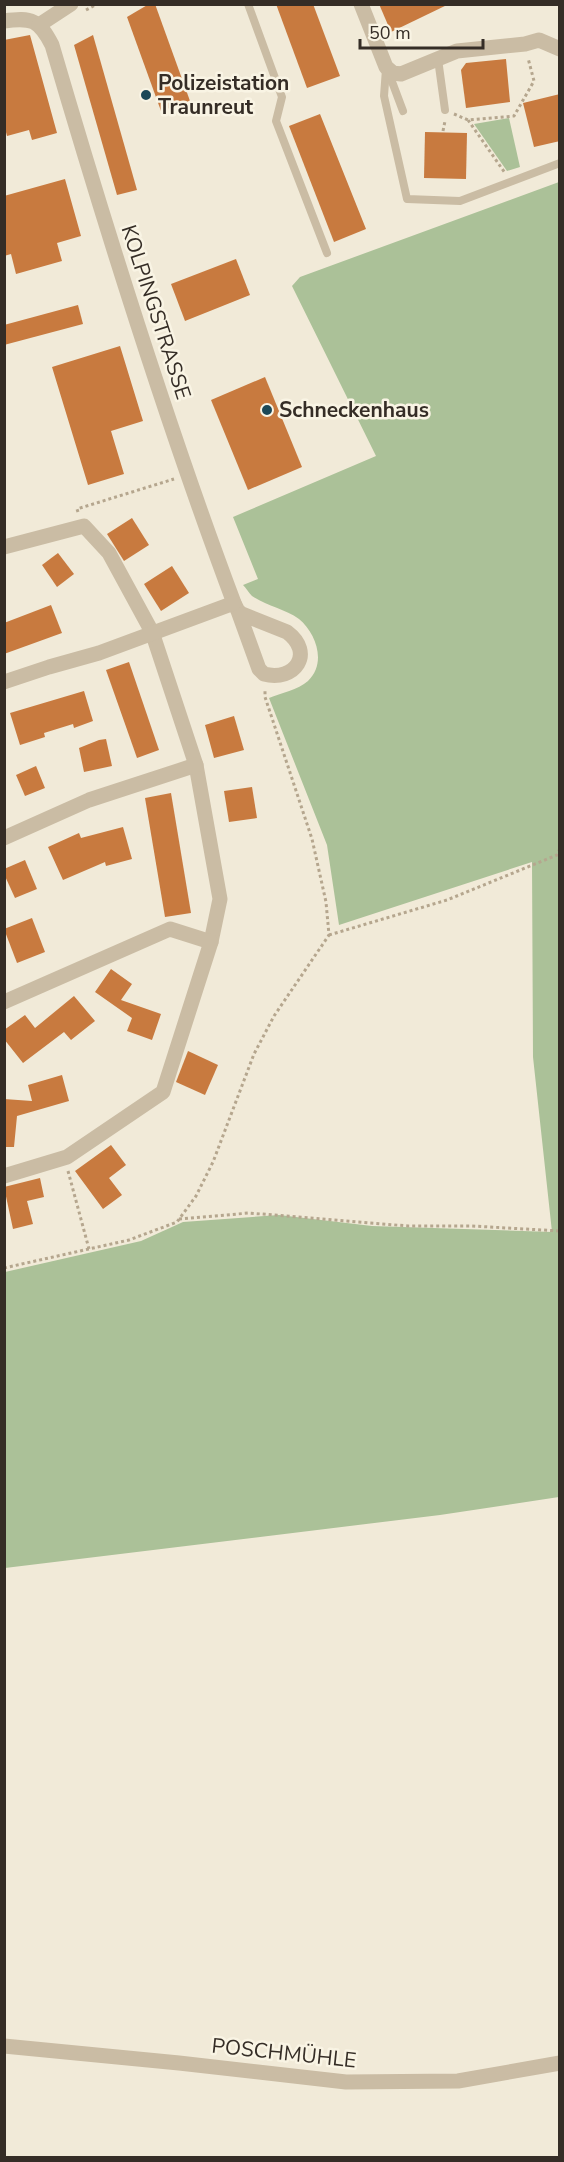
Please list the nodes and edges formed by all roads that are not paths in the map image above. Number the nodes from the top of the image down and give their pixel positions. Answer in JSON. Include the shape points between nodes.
{"nodes":[{"id":1,"x":71,"y":4,"type":"edge"},
{"id":2,"x":248,"y":4,"type":"edge"},
{"id":3,"x":361,"y":4,"type":"edge"},
{"id":4,"x":4,"y":21,"type":"edge"},
{"id":5,"x":39,"y":25,"type":"junction"},
{"id":6,"x":560,"y":50,"type":"edge"},
{"id":7,"x":438,"y":59,"type":"junction"},
{"id":8,"x":386,"y":67,"type":"junction"},
{"id":9,"x":445,"y":110,"type":"road end"},
{"id":10,"x":403,"y":111,"type":"dead end"},
{"id":11,"x":560,"y":163,"type":"edge"},
{"id":12,"x":327,"y":253,"type":"dead end"},
{"id":13,"x":4,"y":547,"type":"edge"},
{"id":14,"x":236,"y":607,"type":"junction"},
{"id":15,"x":152,"y":632,"type":"junction"},
{"id":16,"x":4,"y":682,"type":"edge"},
{"id":17,"x":196,"y":765,"type":"junction"},
{"id":18,"x":4,"y":838,"type":"edge"},
{"id":19,"x":211,"y":942,"type":"junction"},
{"id":20,"x":4,"y":1002,"type":"edge"},
{"id":21,"x":4,"y":1176,"type":"edge"},
{"id":22,"x":4,"y":2046,"type":"edge"},
{"id":23,"x":560,"y":2063,"type":"edge"}],
"edges":[{"from":1,"to":5,"type":"street"},
{"from":2,"to":12,"type":"lane","via":[[282,97],[276,121]]},
{"from":3,"to":8,"type":"street"},
{"from":4,"to":5,"type":"street","via":[[27,19]]},
{"from":5,"to":14,"type":"street","name":"KOLPINGSTRASSE","via":[[52,45],[127,295]]},
{"from":6,"to":7,"type":"street","via":[[538,40],[458,51]]},
{"from":7,"to":8,"type":"street","via":[[401,74],[393,74]]},
{"from":7,"to":9,"type":"lane"},
{"from":8,"to":10,"type":"lane"},
{"from":8,"to":11,"type":"lane","via":[[384,96],[407,199],[460,201]]},
{"from":13,"to":15,"type":"street","via":[[84,526],[109,553]]},
{"from":14,"to":14,"type":"street","name":"KOLPINGSTRASSE","via":[[287,632],[299,644],[300,661],[295,668],[279,676],[264,674],[259,669]]},
{"from":14,"to":15,"type":"street"},
{"from":15,"to":16,"type":"street"},
{"from":15,"to":17,"type":"street"},
{"from":17,"to":18,"type":"street","via":[[89,800]]},
{"from":17,"to":19,"type":"street","via":[[220,899]]},
{"from":19,"to":20,"type":"street","via":[[170,929]]},
{"from":19,"to":21,"type":"street","via":[[163,1092],[64,1158]]},
{"from":22,"to":23,"type":"street","name":"POSCHMÜHLE","via":[[346,2082],[458,2081]]}]}
